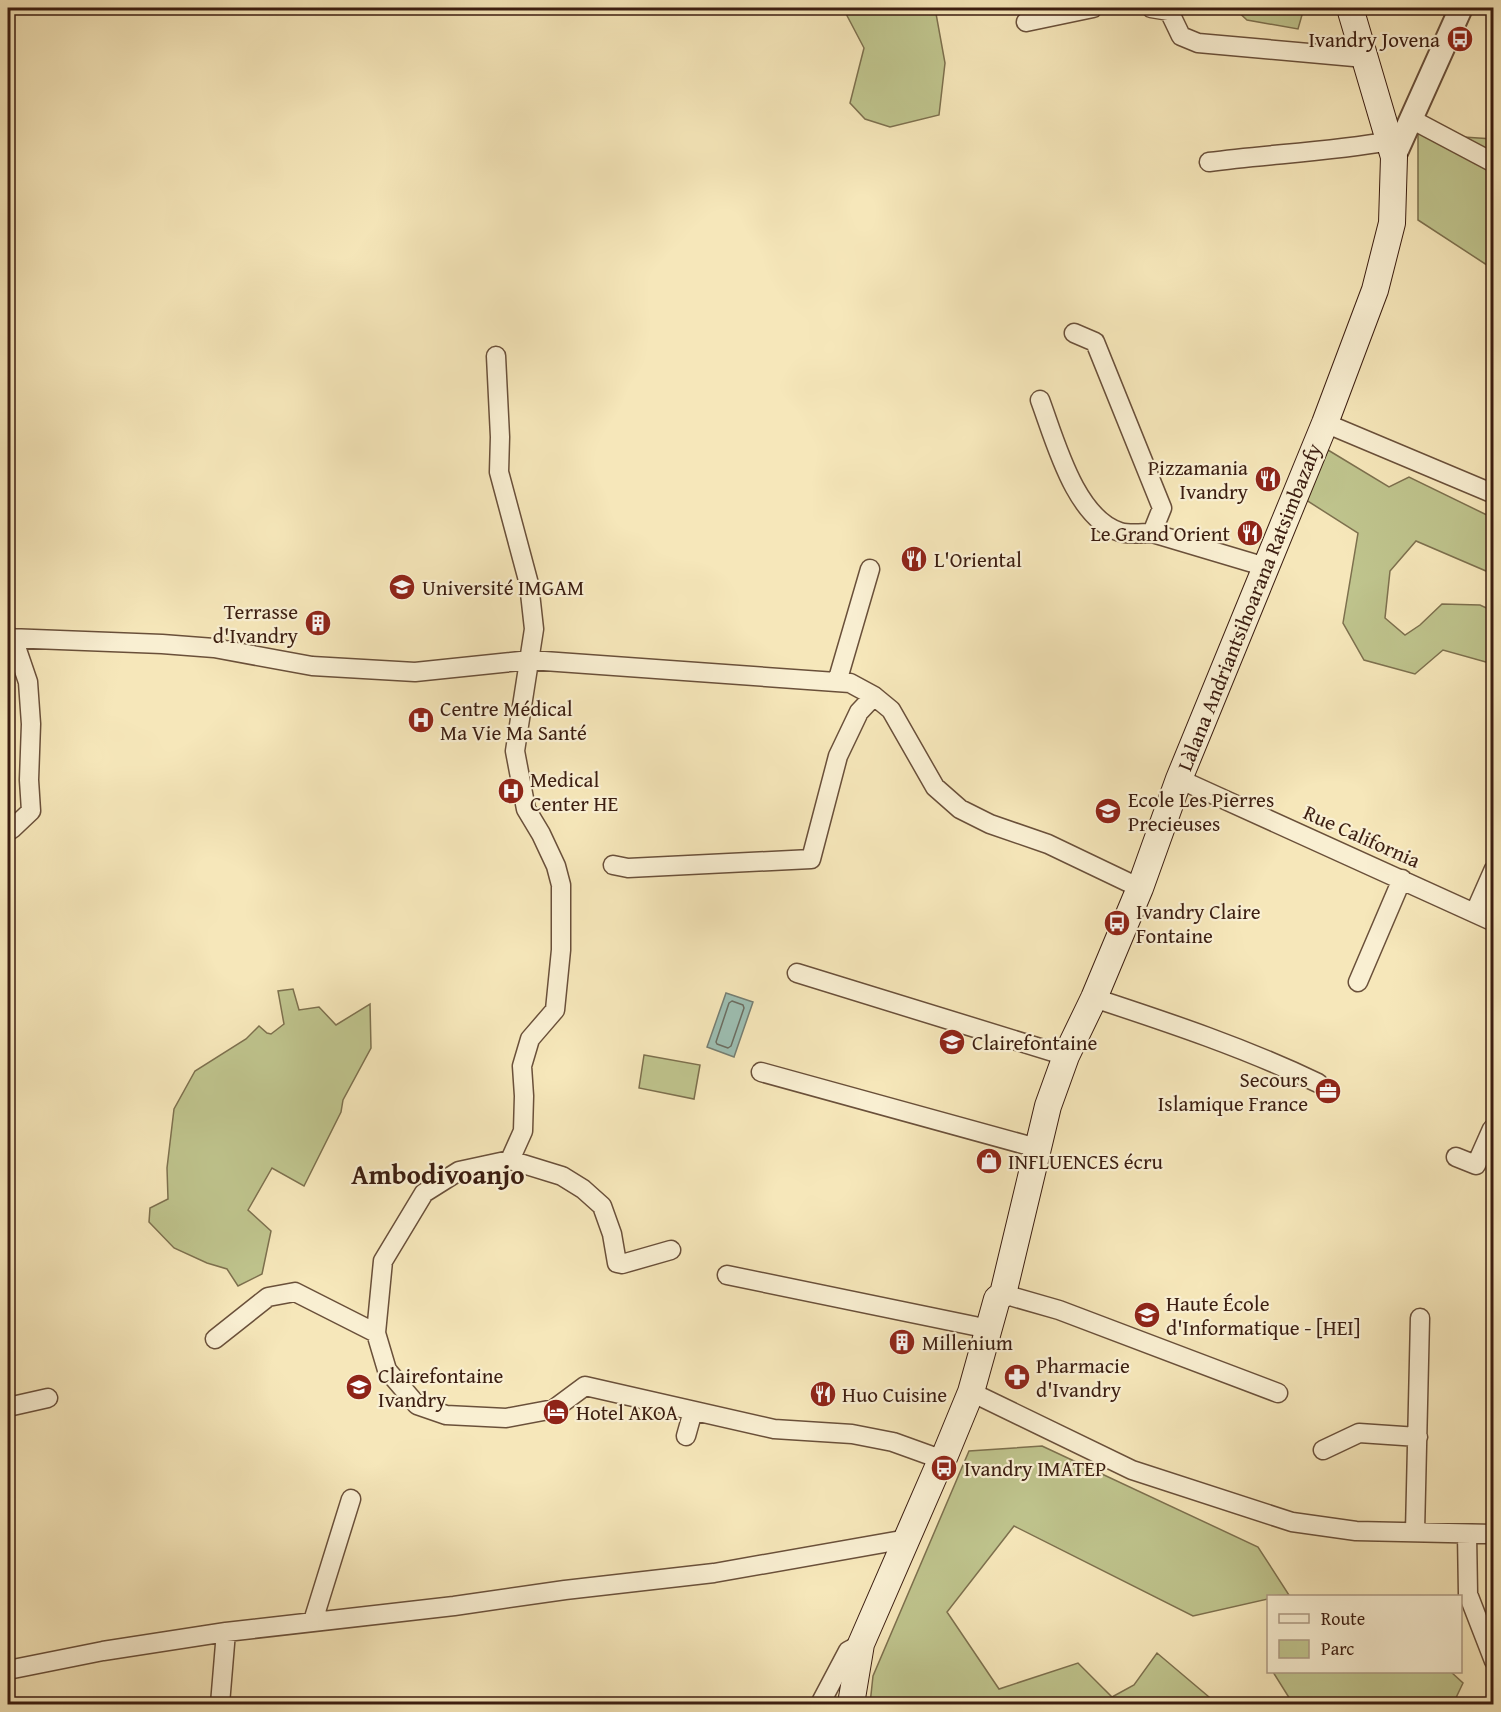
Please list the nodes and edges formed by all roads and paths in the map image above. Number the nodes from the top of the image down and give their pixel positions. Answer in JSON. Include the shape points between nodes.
{"nodes":[{"id":1,"x":1093,"y":8,"type":"edge"},
{"id":2,"x":1152,"y":8,"type":"edge"},
{"id":3,"x":1350,"y":8,"type":"edge"},
{"id":4,"x":1461,"y":8,"type":"edge"},
{"id":5,"x":1026,"y":22,"type":"dead end"},
{"id":6,"x":1365,"y":58,"type":"junction"},
{"id":7,"x":1411,"y":119,"type":"junction"},
{"id":8,"x":1392,"y":149,"type":"junction"},
{"id":9,"x":1209,"y":162,"type":"dead end"},
{"id":10,"x":1494,"y":163,"type":"edge"},
{"id":11,"x":1074,"y":333,"type":"dead end"},
{"id":12,"x":496,"y":356,"type":"dead end"},
{"id":13,"x":1040,"y":400,"type":"dead end"},
{"id":14,"x":1326,"y":423,"type":"junction"},
{"id":15,"x":1494,"y":494,"type":"edge"},
{"id":16,"x":1152,"y":533,"type":"junction"},
{"id":17,"x":1266,"y":567,"type":"junction"},
{"id":18,"x":870,"y":569,"type":"dead end"},
{"id":19,"x":10,"y":638,"type":"edge"},
{"id":20,"x":530,"y":660,"type":"junction"},
{"id":21,"x":837,"y":682,"type":"junction"},
{"id":22,"x":874,"y":696,"type":"junction"},
{"id":23,"x":1179,"y":779,"type":"junction"},
{"id":24,"x":8,"y":827,"type":"edge"},
{"id":25,"x":613,"y":865,"type":"dead end"},
{"id":26,"x":1494,"y":869,"type":"edge"},
{"id":27,"x":1402,"y":879,"type":"junction"},
{"id":28,"x":1140,"y":888,"type":"junction"},
{"id":29,"x":1475,"y":912,"type":"junction"},
{"id":30,"x":1494,"y":922,"type":"edge"},
{"id":31,"x":797,"y":973,"type":"dead end"},
{"id":32,"x":1358,"y":981,"type":"dead end"},
{"id":33,"x":1094,"y":998,"type":"junction"},
{"id":34,"x":1066,"y":1056,"type":"junction"},
{"id":35,"x":761,"y":1072,"type":"dead end"},
{"id":36,"x":1318,"y":1083,"type":"dead end"},
{"id":37,"x":1494,"y":1130,"type":"edge"},
{"id":38,"x":1037,"y":1148,"type":"junction"},
{"id":39,"x":1455,"y":1157,"type":"dead end"},
{"id":40,"x":510,"y":1160,"type":"junction"},
{"id":41,"x":671,"y":1250,"type":"dead end"},
{"id":42,"x":727,"y":1275,"type":"dead end"},
{"id":43,"x":1003,"y":1293,"type":"junction"},
{"id":44,"x":1420,"y":1318,"type":"dead end"},
{"id":45,"x":990,"y":1329,"type":"junction"},
{"id":46,"x":376,"y":1333,"type":"junction"},
{"id":47,"x":215,"y":1339,"type":"dead end"},
{"id":48,"x":971,"y":1392,"type":"junction"},
{"id":49,"x":1278,"y":1393,"type":"dead end"},
{"id":50,"x":48,"y":1398,"type":"dead end"},
{"id":51,"x":8,"y":1407,"type":"edge"},
{"id":52,"x":693,"y":1411,"type":"junction"},
{"id":53,"x":686,"y":1436,"type":"dead end"},
{"id":54,"x":1419,"y":1437,"type":"junction"},
{"id":55,"x":1323,"y":1450,"type":"dead end"},
{"id":56,"x":943,"y":1460,"type":"junction"},
{"id":57,"x":351,"y":1499,"type":"dead end"},
{"id":58,"x":1415,"y":1532,"type":"junction"},
{"id":59,"x":1467,"y":1534,"type":"junction"},
{"id":60,"x":1494,"y":1534,"type":"edge"},
{"id":61,"x":907,"y":1539,"type":"junction"},
{"id":62,"x":313,"y":1622,"type":"junction"},
{"id":63,"x":225,"y":1632,"type":"junction"},
{"id":64,"x":861,"y":1644,"type":"junction"},
{"id":65,"x":1494,"y":1661,"type":"edge"},
{"id":66,"x":8,"y":1670,"type":"edge"},
{"id":67,"x":220,"y":1704,"type":"edge"},
{"id":68,"x":820,"y":1704,"type":"edge"},
{"id":69,"x":851,"y":1704,"type":"edge"}],
"edges":[{"from":1,"to":5,"type":"street"},
{"from":2,"to":6,"type":"street","via":[[1169,11],[1181,36],[1198,43]]},
{"from":3,"to":6,"type":"main road","name":"Làlana Andriantsihoarana Ratsimbazafy"},
{"from":4,"to":7,"type":"street"},
{"from":6,"to":8,"type":"main road","name":"Làlana Andriantsihoarana Ratsimbazafy"},
{"from":7,"to":8,"type":"street"},
{"from":7,"to":10,"type":"street"},
{"from":8,"to":9,"type":"street","via":[[1350,148]]},
{"from":8,"to":14,"type":"main road","name":"Làlana Andriantsihoarana Ratsimbazafy","via":[[1392,223],[1378,279]]},
{"from":11,"to":16,"type":"street","via":[[1095,342],[1162,508]]},
{"from":12,"to":20,"type":"street","via":[[499,472],[529,584],[534,629]]},
{"from":13,"to":16,"type":"street","via":[[1086,506],[1102,523],[1121,533]]},
{"from":14,"to":15,"type":"street"},
{"from":14,"to":17,"type":"main road","name":"Làlana Andriantsihoarana Ratsimbazafy"},
{"from":16,"to":17,"type":"street"},
{"from":17,"to":23,"type":"main road","name":"Làlana Andriantsihoarana Ratsimbazafy"},
{"from":18,"to":21,"type":"street"},
{"from":19,"to":20,"type":"street","via":[[214,648],[312,666],[415,672]]},
{"from":19,"to":24,"type":"street","via":[[28,682],[31,811],[12,829]]},
{"from":20,"to":21,"type":"street"},
{"from":20,"to":40,"type":"street","via":[[515,751],[526,809],[556,866],[561,885],[561,950],[555,1010],[530,1039],[522,1066],[523,1131]]},
{"from":21,"to":22,"type":"street","via":[[850,682]]},
{"from":22,"to":25,"type":"street","via":[[859,712],[838,756],[811,859],[628,868]]},
{"from":22,"to":28,"type":"street","via":[[891,710],[935,787],[960,809],[990,825],[1048,844]]},
{"from":23,"to":27,"type":"street","name":"Rue California"},
{"from":23,"to":28,"type":"main road","name":"Làlana Andriantsihoarana Ratsimbazafy"},
{"from":26,"to":29,"type":"street"},
{"from":27,"to":29,"type":"street","name":"Rue California"},
{"from":27,"to":32,"type":"street"},
{"from":28,"to":33,"type":"main road","name":"Làlana Andriantsihoarana Ratsimbazafy"},
{"from":29,"to":30,"type":"street","name":"Rue California"},
{"from":31,"to":34,"type":"street"},
{"from":33,"to":34,"type":"main road","name":"Làlana Andriantsihoarana Ratsimbazafy"},
{"from":33,"to":36,"type":"street","via":[[1267,1058]]},
{"from":34,"to":38,"type":"main road","name":"Làlana Andriantsihoarana Ratsimbazafy"},
{"from":35,"to":38,"type":"street"},
{"from":37,"to":39,"type":"street","via":[[1476,1165]]},
{"from":38,"to":43,"type":"main road","name":"Làlana Andriantsihoarana Ratsimbazafy"},
{"from":40,"to":41,"type":"street","via":[[562,1176],[602,1206],[617,1263]]},
{"from":40,"to":46,"type":"street","via":[[459,1171],[424,1193],[383,1261]]},
{"from":42,"to":45,"type":"street"},
{"from":43,"to":45,"type":"main road","name":"Làlana Andriantsihoarana Ratsimbazafy","via":[[997,1299]]},
{"from":43,"to":49,"type":"street","via":[[1059,1310]]},
{"from":44,"to":54,"type":"street"},
{"from":45,"to":48,"type":"main road","name":"Làlana Andriantsihoarana Ratsimbazafy"},
{"from":46,"to":47,"type":"street","via":[[295,1292],[268,1297]]},
{"from":46,"to":52,"type":"street","via":[[387,1370],[400,1387],[417,1405],[446,1415],[506,1418],[554,1409],[585,1386]]},
{"from":48,"to":56,"type":"main road","name":"Làlana Andriantsihoarana Ratsimbazafy"},
{"from":48,"to":58,"type":"street","via":[[1132,1470],[1292,1522],[1356,1531]]},
{"from":50,"to":51,"type":"street"},
{"from":52,"to":53,"type":"street"},
{"from":52,"to":56,"type":"street","via":[[774,1429],[852,1434],[893,1442]]},
{"from":54,"to":55,"type":"street","via":[[1359,1433]]},
{"from":54,"to":58,"type":"street"},
{"from":56,"to":61,"type":"main road","name":"Làlana Andriantsihoarana Ratsimbazafy"},
{"from":57,"to":62,"type":"street"},
{"from":58,"to":59,"type":"street"},
{"from":59,"to":60,"type":"street"},
{"from":59,"to":65,"type":"street","via":[[1468,1594]]},
{"from":61,"to":62,"type":"street","via":[[714,1573]]},
{"from":61,"to":64,"type":"main road","name":"Làlana Andriantsihoarana Ratsimbazafy"},
{"from":62,"to":63,"type":"street"},
{"from":63,"to":66,"type":"street"},
{"from":63,"to":67,"type":"street"},
{"from":64,"to":68,"type":"street","via":[[848,1651]]},
{"from":64,"to":69,"type":"main road","name":"Làlana Andriantsihoarana Ratsimbazafy"}]}
